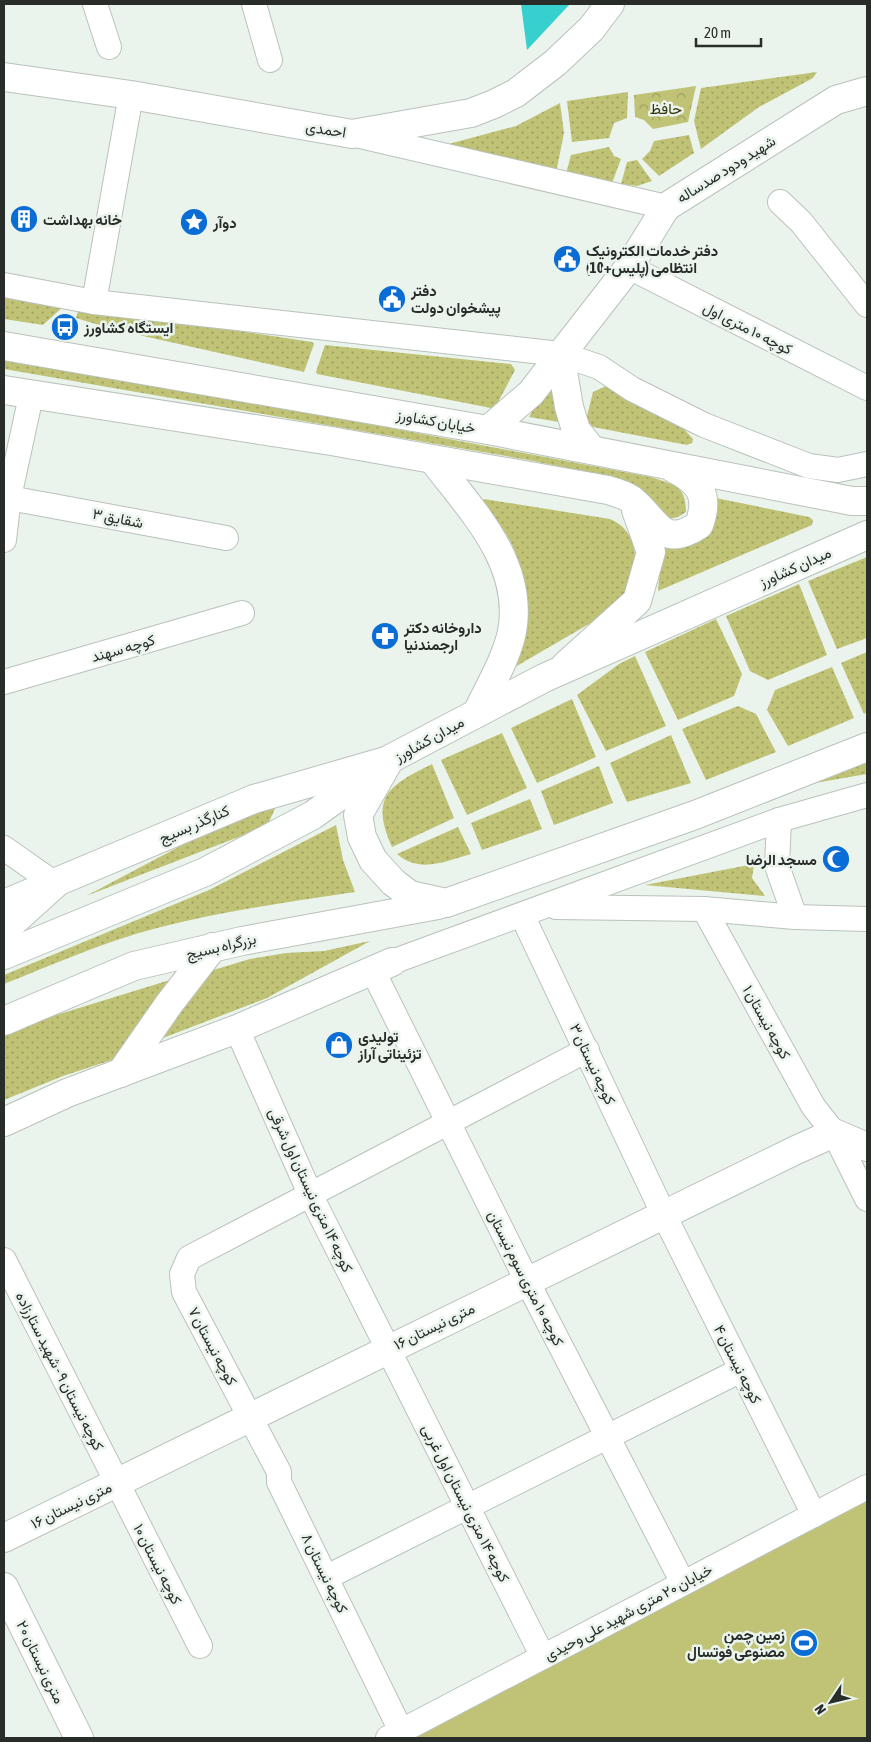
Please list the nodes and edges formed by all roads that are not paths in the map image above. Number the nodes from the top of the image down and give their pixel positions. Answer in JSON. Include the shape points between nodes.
{"nodes":[{"id":1,"x":95,"y":4,"type":"edge"},
{"id":2,"x":254,"y":4,"type":"edge"},
{"id":3,"x":610,"y":4,"type":"edge"},
{"id":4,"x":109,"y":47,"type":"dead end"},
{"id":5,"x":270,"y":60,"type":"dead end"},
{"id":6,"x":4,"y":77,"type":"edge"},
{"id":7,"x":867,"y":91,"type":"edge"},
{"id":8,"x":131,"y":95,"type":"junction"},
{"id":9,"x":352,"y":134,"type":"junction"},
{"id":10,"x":780,"y":202,"type":"dead end"},
{"id":11,"x":666,"y":206,"type":"junction"},
{"id":12,"x":629,"y":267,"type":"junction"},
{"id":13,"x":4,"y":285,"type":"edge"},
{"id":14,"x":94,"y":302,"type":"junction"},
{"id":15,"x":867,"y":305,"type":"edge"},
{"id":16,"x":4,"y":346,"type":"edge"},
{"id":17,"x":560,"y":354,"type":"junction"},
{"id":18,"x":867,"y":388,"type":"edge"},
{"id":19,"x":4,"y":390,"type":"edge"},
{"id":20,"x":31,"y":396,"type":"junction"},
{"id":21,"x":488,"y":430,"type":"junction"},
{"id":22,"x":591,"y":449,"type":"junction"},
{"id":23,"x":434,"y":461,"type":"junction"},
{"id":24,"x":661,"y":462,"type":"junction"},
{"id":25,"x":867,"y":464,"type":"edge"},
{"id":26,"x":7,"y":497,"type":"edge"},
{"id":27,"x":632,"y":499,"type":"junction"},
{"id":28,"x":867,"y":501,"type":"edge"},
{"id":29,"x":867,"y":535,"type":"edge"},
{"id":30,"x":226,"y":538,"type":"dead end"},
{"id":31,"x":4,"y":540,"type":"edge"},
{"id":32,"x":242,"y":613,"type":"dead end"},
{"id":33,"x":558,"y":672,"type":"junction"},
{"id":34,"x":4,"y":682,"type":"edge"},
{"id":35,"x":477,"y":713,"type":"junction"},
{"id":36,"x":867,"y":747,"type":"edge"},
{"id":37,"x":390,"y":760,"type":"junction"},
{"id":38,"x":867,"y":795,"type":"edge"},
{"id":39,"x":779,"y":820,"type":"junction"},
{"id":40,"x":4,"y":848,"type":"edge"},
{"id":41,"x":55,"y":884,"type":"junction"},
{"id":42,"x":446,"y":903,"type":"junction"},
{"id":43,"x":4,"y":904,"type":"edge"},
{"id":44,"x":704,"y":909,"type":"junction"},
{"id":45,"x":532,"y":911,"type":"junction"},
{"id":46,"x":795,"y":917,"type":"junction"},
{"id":47,"x":867,"y":919,"type":"edge"},
{"id":48,"x":4,"y":930,"type":"edge"},
{"id":49,"x":213,"y":947,"type":"junction"},
{"id":50,"x":4,"y":954,"type":"edge"},
{"id":51,"x":383,"y":966,"type":"junction"},
{"id":52,"x":4,"y":1020,"type":"edge"},
{"id":53,"x":237,"y":1029,"type":"junction"},
{"id":54,"x":586,"y":1050,"type":"junction"},
{"id":55,"x":121,"y":1073,"type":"junction"},
{"id":56,"x":4,"y":1122,"type":"edge"},
{"id":57,"x":449,"y":1122,"type":"junction"},
{"id":58,"x":834,"y":1133,"type":"junction"},
{"id":59,"x":867,"y":1147,"type":"edge"},
{"id":60,"x":311,"y":1196,"type":"junction"},
{"id":61,"x":867,"y":1198,"type":"edge"},
{"id":62,"x":663,"y":1213,"type":"junction"},
{"id":63,"x":4,"y":1260,"type":"edge"},
{"id":64,"x":527,"y":1281,"type":"junction"},
{"id":65,"x":388,"y":1349,"type":"junction"},
{"id":66,"x":742,"y":1370,"type":"junction"},
{"id":67,"x":250,"y":1416,"type":"junction"},
{"id":68,"x":607,"y":1437,"type":"junction"},
{"id":69,"x":117,"y":1482,"type":"junction"},
{"id":70,"x":867,"y":1487,"type":"edge"},
{"id":71,"x":468,"y":1507,"type":"junction"},
{"id":72,"x":814,"y":1515,"type":"junction"},
{"id":73,"x":4,"y":1538,"type":"edge"},
{"id":74,"x":328,"y":1577,"type":"junction"},
{"id":75,"x":683,"y":1583,"type":"junction"},
{"id":76,"x":4,"y":1587,"type":"edge"},
{"id":77,"x":200,"y":1646,"type":"dead end"},
{"id":78,"x":544,"y":1657,"type":"junction"},
{"id":79,"x":395,"y":1735,"type":"edge"},
{"id":80,"x":79,"y":1738,"type":"edge"}],
"edges":[{"from":1,"to":4,"type":"street"},
{"from":2,"to":5,"type":"street"},
{"from":3,"to":9,"type":"main road","name":"احمدی","via":[[591,29],[516,93],[470,113]]},
{"from":6,"to":8,"type":"main road","name":"احمدی"},
{"from":7,"to":11,"type":"main road","name":"شهید ودود صدساله","via":[[836,100]]},
{"from":8,"to":9,"type":"main road","name":"احمدی"},
{"from":8,"to":14,"type":"street"},
{"from":9,"to":11,"type":"street"},
{"from":10,"to":15,"type":"street","via":[[801,222]]},
{"from":11,"to":12,"type":"main road","name":"شهید ودود صدساله"},
{"from":12,"to":17,"type":"main road","name":"شهید ودود صدساله"},
{"from":12,"to":18,"type":"street","name":"کوچه ۱۰ متری اول"},
{"from":13,"to":14,"type":"street"},
{"from":14,"to":17,"type":"street"},
{"from":16,"to":21,"type":"main road","name":"خیابان کشاورز"},
{"from":17,"to":21,"type":"main road","name":"شهید ودود صدساله","via":[[531,393]]},
{"from":17,"to":22,"type":"main road","via":[[576,430]]},
{"from":17,"to":25,"type":"street","via":[[599,367],[632,389],[704,425],[809,466],[838,470]]},
{"from":19,"to":20,"type":"main road"},
{"from":20,"to":23,"type":"main road","via":[[331,441]]},
{"from":20,"to":26,"type":"street"},
{"from":21,"to":22,"type":"main road","name":"خیابان کشاورز"},
{"from":22,"to":24,"type":"main road","name":"خیابان کشاورز"},
{"from":23,"to":27,"type":"main road","via":[[608,490]]},
{"from":23,"to":35,"type":"main road","via":[[487,532],[504,560],[514,592],[513,626],[500,664]]},
{"from":24,"to":27,"type":"main road","via":[[686,475],[700,488],[705,501],[699,525],[685,534],[674,536],[661,530]]},
{"from":24,"to":28,"type":"main road","name":"خیابان کشاورز","via":[[852,501]]},
{"from":26,"to":30,"type":"street","name":"شقایق ۳"},
{"from":26,"to":31,"type":"street"},
{"from":27,"to":33,"type":"main road","via":[[651,552],[637,601]]},
{"from":29,"to":33,"type":"main road","name":"میدان کشاورز"},
{"from":32,"to":34,"type":"street","name":"کوچه سهند"},
{"from":33,"to":35,"type":"main road","name":"میدان کشاورز"},
{"from":35,"to":37,"type":"main road","name":"میدان کشاورز"},
{"from":36,"to":42,"type":"main road","via":[[695,815]]},
{"from":37,"to":41,"type":"main road","name":"کنارگذر بسیج","via":[[254,799]]},
{"from":37,"to":42,"type":"main road","name":"میدان کشاورز","via":[[358,815],[362,837],[373,860],[393,882],[410,895]]},
{"from":37,"to":50,"type":"main road","via":[[313,815],[205,872]]},
{"from":38,"to":39,"type":"street"},
{"from":39,"to":45,"type":"street"},
{"from":39,"to":46,"type":"street","via":[[777,866]]},
{"from":40,"to":41,"type":"street"},
{"from":41,"to":43,"type":"main road","name":"کنارگذر بسیج"},
{"from":41,"to":48,"type":"main road"},
{"from":42,"to":49,"type":"main road","name":"بزرگراه بسیج"},
{"from":44,"to":45,"type":"street"},
{"from":44,"to":46,"type":"street"},
{"from":44,"to":58,"type":"street","name":"کوچه نیستان ۱","via":[[813,1106]]},
{"from":45,"to":51,"type":"street"},
{"from":45,"to":54,"type":"street","name":"کوچه نیستان ۳"},
{"from":46,"to":47,"type":"street"},
{"from":49,"to":52,"type":"main road","name":"بزرگراه بسیج","via":[[134,966]]},
{"from":49,"to":55,"type":"main road"},
{"from":51,"to":53,"type":"main road"},
{"from":51,"to":57,"type":"street","name":"کوچه ۱۰ متری سوم نیستان"},
{"from":53,"to":55,"type":"main road"},
{"from":53,"to":60,"type":"street","name":"کوچه ۱۴ متری نیستان اول شرقی"},
{"from":54,"to":57,"type":"street"},
{"from":54,"to":62,"type":"street","name":"کوچه نیستان ۳"},
{"from":55,"to":56,"type":"main road"},
{"from":57,"to":60,"type":"street"},
{"from":57,"to":64,"type":"street","name":"کوچه ۱۰ متری سوم نیستان"},
{"from":58,"to":59,"type":"main road"},
{"from":58,"to":61,"type":"street","name":"کوچه نیستان ۱"},
{"from":58,"to":62,"type":"main road","name":"۱۶ متری نیستان"},
{"from":60,"to":65,"type":"street","name":"کوچه ۱۴ متری نیستان اول شرقی"},
{"from":60,"to":67,"type":"street","name":"کوچه نیستان ۷","via":[[189,1258],[182,1274],[184,1292]]},
{"from":62,"to":64,"type":"main road","name":"۱۶ متری نیستان"},
{"from":62,"to":66,"type":"street","name":"کوچه نیستان ۴"},
{"from":63,"to":69,"type":"street","name":"کوچه نیستان ۹ - شهید ستارزاده"},
{"from":64,"to":65,"type":"main road","name":"۱۶ متری نیستان"},
{"from":64,"to":68,"type":"street","name":"کوچه ۱۰ متری سوم نیستان"},
{"from":65,"to":67,"type":"main road","name":"۱۶ متری نیستان"},
{"from":65,"to":71,"type":"street","name":"کوچه ۱۴ متری نیستان اول غربی"},
{"from":66,"to":68,"type":"street"},
{"from":66,"to":72,"type":"street","name":"کوچه نیستان ۴"},
{"from":67,"to":69,"type":"main road","name":"۱۶ متری نیستان"},
{"from":67,"to":74,"type":"street","name":"کوچه نیستان ۸"},
{"from":68,"to":71,"type":"street"},
{"from":68,"to":75,"type":"street","name":"کوچه ۱۰ متری سوم نیستان"},
{"from":69,"to":73,"type":"main road","name":"۱۶ متری نیستان"},
{"from":69,"to":77,"type":"street","name":"کوچه نیستان ۱۰"},
{"from":70,"to":72,"type":"street","name":"خیابان ۲۰ متری شهید علی وحیدی"},
{"from":71,"to":74,"type":"street"},
{"from":71,"to":78,"type":"street","name":"کوچه ۱۴ متری نیستان اول غربی"},
{"from":72,"to":75,"type":"street","name":"خیابان ۲۰ متری شهید علی وحیدی"},
{"from":74,"to":79,"type":"street","name":"کوچه نیستان ۸"},
{"from":75,"to":78,"type":"street","name":"خیابان ۲۰ متری شهید علی وحیدی"},
{"from":76,"to":80,"type":"main road","name":"۲۰ متری نیستان"},
{"from":78,"to":79,"type":"street","name":"خیابان ۲۰ متری شهید علی وحیدی"}]}
